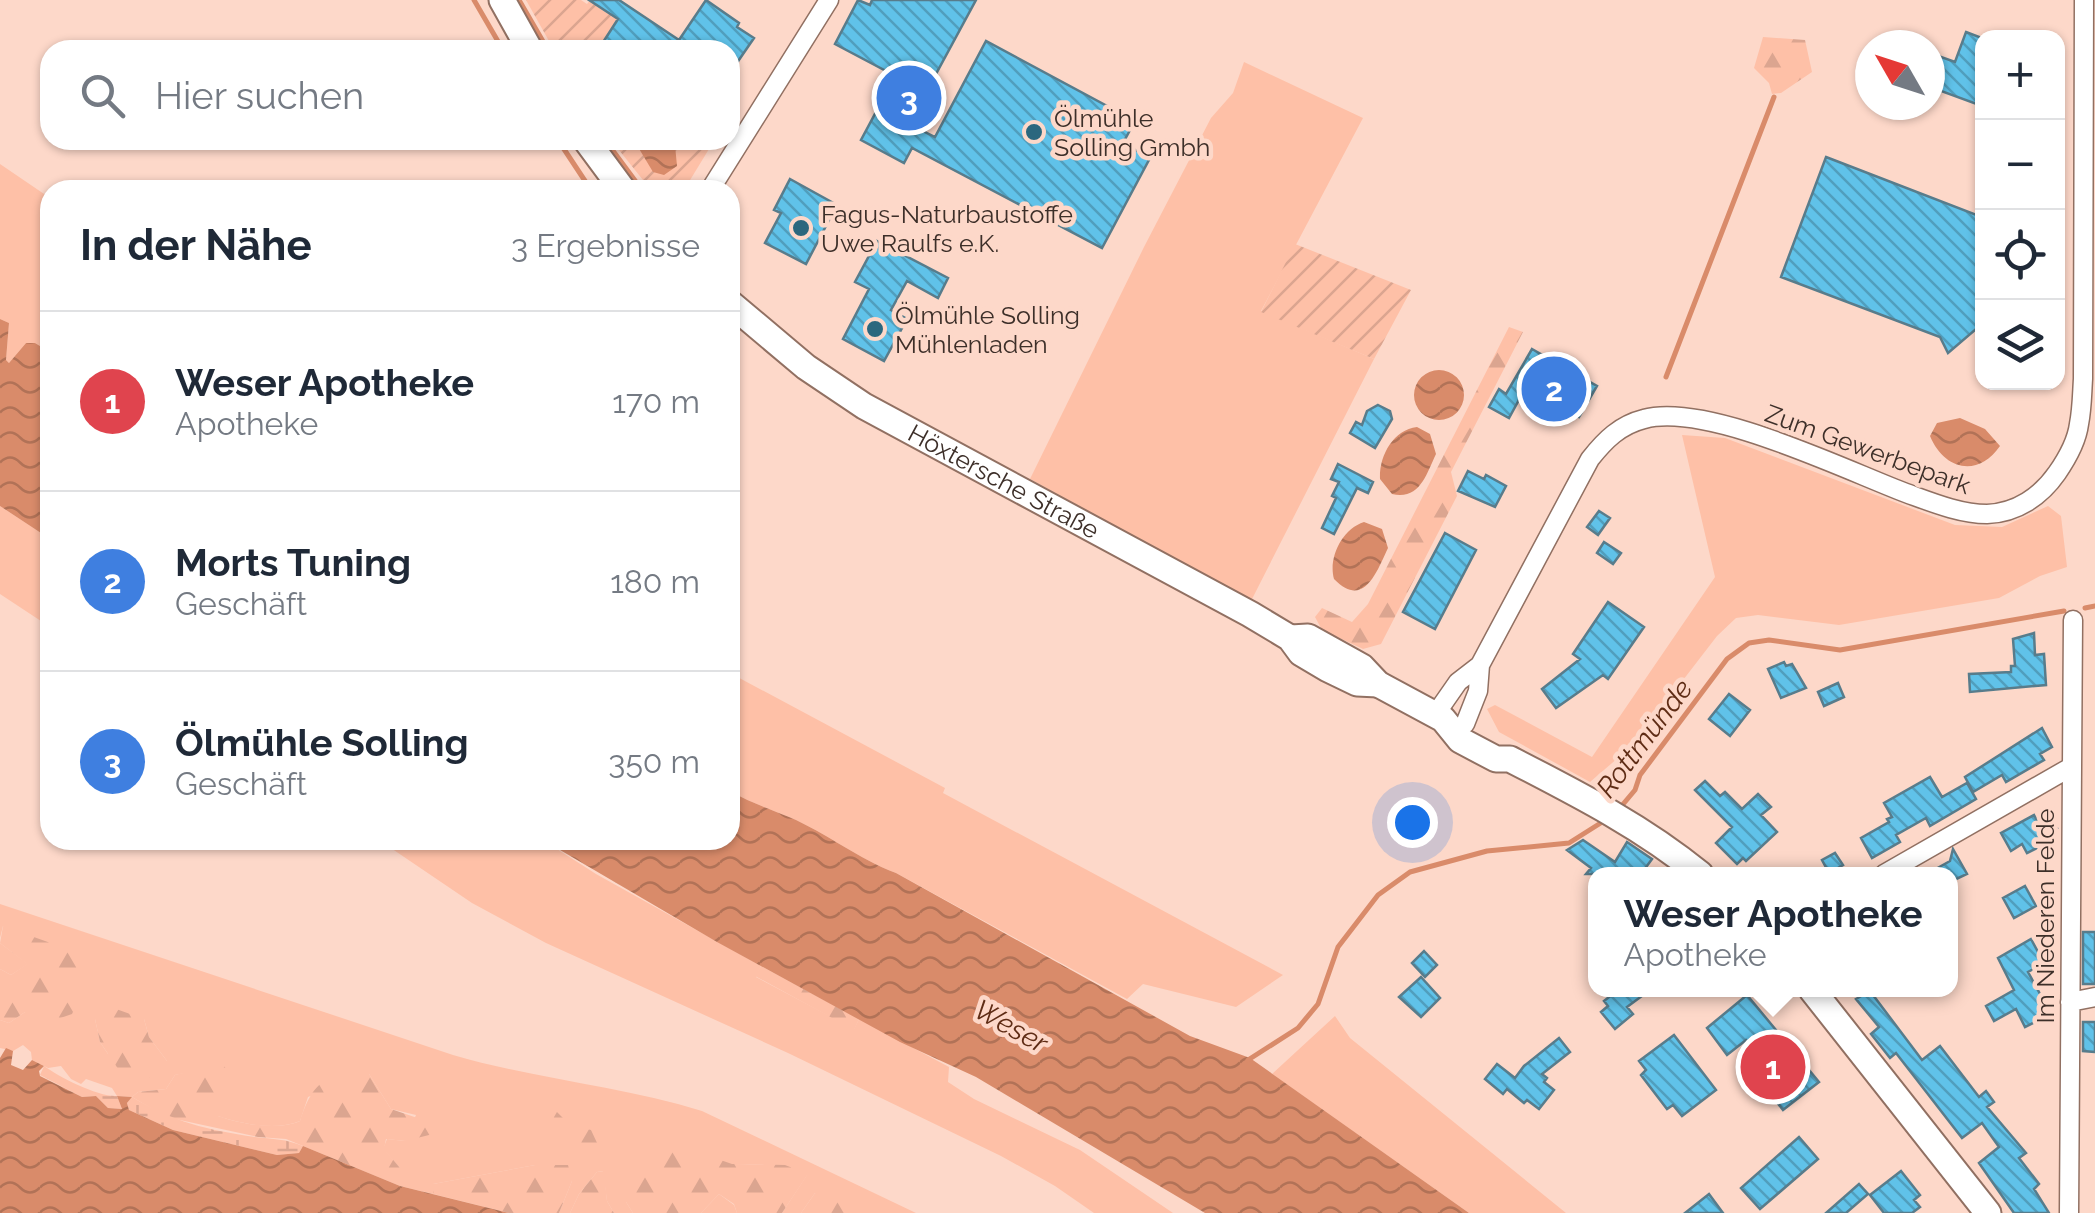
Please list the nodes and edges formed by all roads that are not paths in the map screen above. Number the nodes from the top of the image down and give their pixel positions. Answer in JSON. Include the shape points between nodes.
{"nodes":[{"id":1,"x":502,"y":0,"type":"edge"},
{"id":2,"x":829,"y":0,"type":"edge"},
{"id":3,"x":2084,"y":0,"type":"edge"},
{"id":4,"x":524,"y":40,"type":"edge"},
{"id":5,"x":740,"y":142,"type":"edge"},
{"id":6,"x":593,"y":150,"type":"edge"},
{"id":7,"x":735,"y":150,"type":"edge"},
{"id":8,"x":2090,"y":168,"type":"edge"},
{"id":9,"x":616,"y":180,"type":"edge"},
{"id":10,"x":716,"y":180,"type":"edge"},
{"id":11,"x":740,"y":311,"type":"edge"},
{"id":12,"x":2073,"y":620,"type":"dead end"},
{"id":13,"x":1480,"y":664,"type":"junction"},
{"id":14,"x":1448,"y":720,"type":"junction"},
{"id":15,"x":2071,"y":767,"type":"junction"},
{"id":16,"x":1690,"y":867,"type":"edge"},
{"id":17,"x":1896,"y":867,"type":"edge"},
{"id":18,"x":1818,"y":997,"type":"edge"},
{"id":19,"x":2095,"y":997,"type":"edge"},
{"id":20,"x":2070,"y":1002,"type":"junction"},
{"id":21,"x":1988,"y":1213,"type":"edge"},
{"id":22,"x":2069,"y":1213,"type":"edge"}],
"edges":[{"from":1,"to":4,"type":"street"},
{"from":2,"to":5,"type":"street"},
{"from":3,"to":8,"type":"street","name":"Zum Gewerbepark"},
{"from":6,"to":9,"type":"street"},
{"from":7,"to":10,"type":"street"},
{"from":8,"to":13,"type":"street","name":"Zum Gewerbepark","via":[[2079,428],[2048,486],[2030,501],[1972,513],[1724,423],[1679,414],[1646,418],[1622,427],[1590,458]]},
{"from":11,"to":14,"type":"street","name":"Höxtersche Straße","via":[[864,406],[1290,638],[1328,669],[1357,683],[1378,684]]},
{"from":12,"to":15,"type":"street","name":"Im Niederen Felde"},
{"from":13,"to":14,"type":"street","name":"Zum Gewerbepark","via":[[1458,682]]},
{"from":13,"to":14,"type":"street","name":"Zum Gewerbepark","via":[[1478,691]]},
{"from":14,"to":16,"type":"street","name":"Höxtersche Straße","via":[[1502,744],[1510,759],[1596,804]]},
{"from":15,"to":17,"type":"street"},
{"from":15,"to":20,"type":"street","name":"Im Niederen Felde"},
{"from":18,"to":21,"type":"street"},
{"from":19,"to":20,"type":"street"},
{"from":20,"to":22,"type":"street","name":"Im Niederen Felde"}]}
